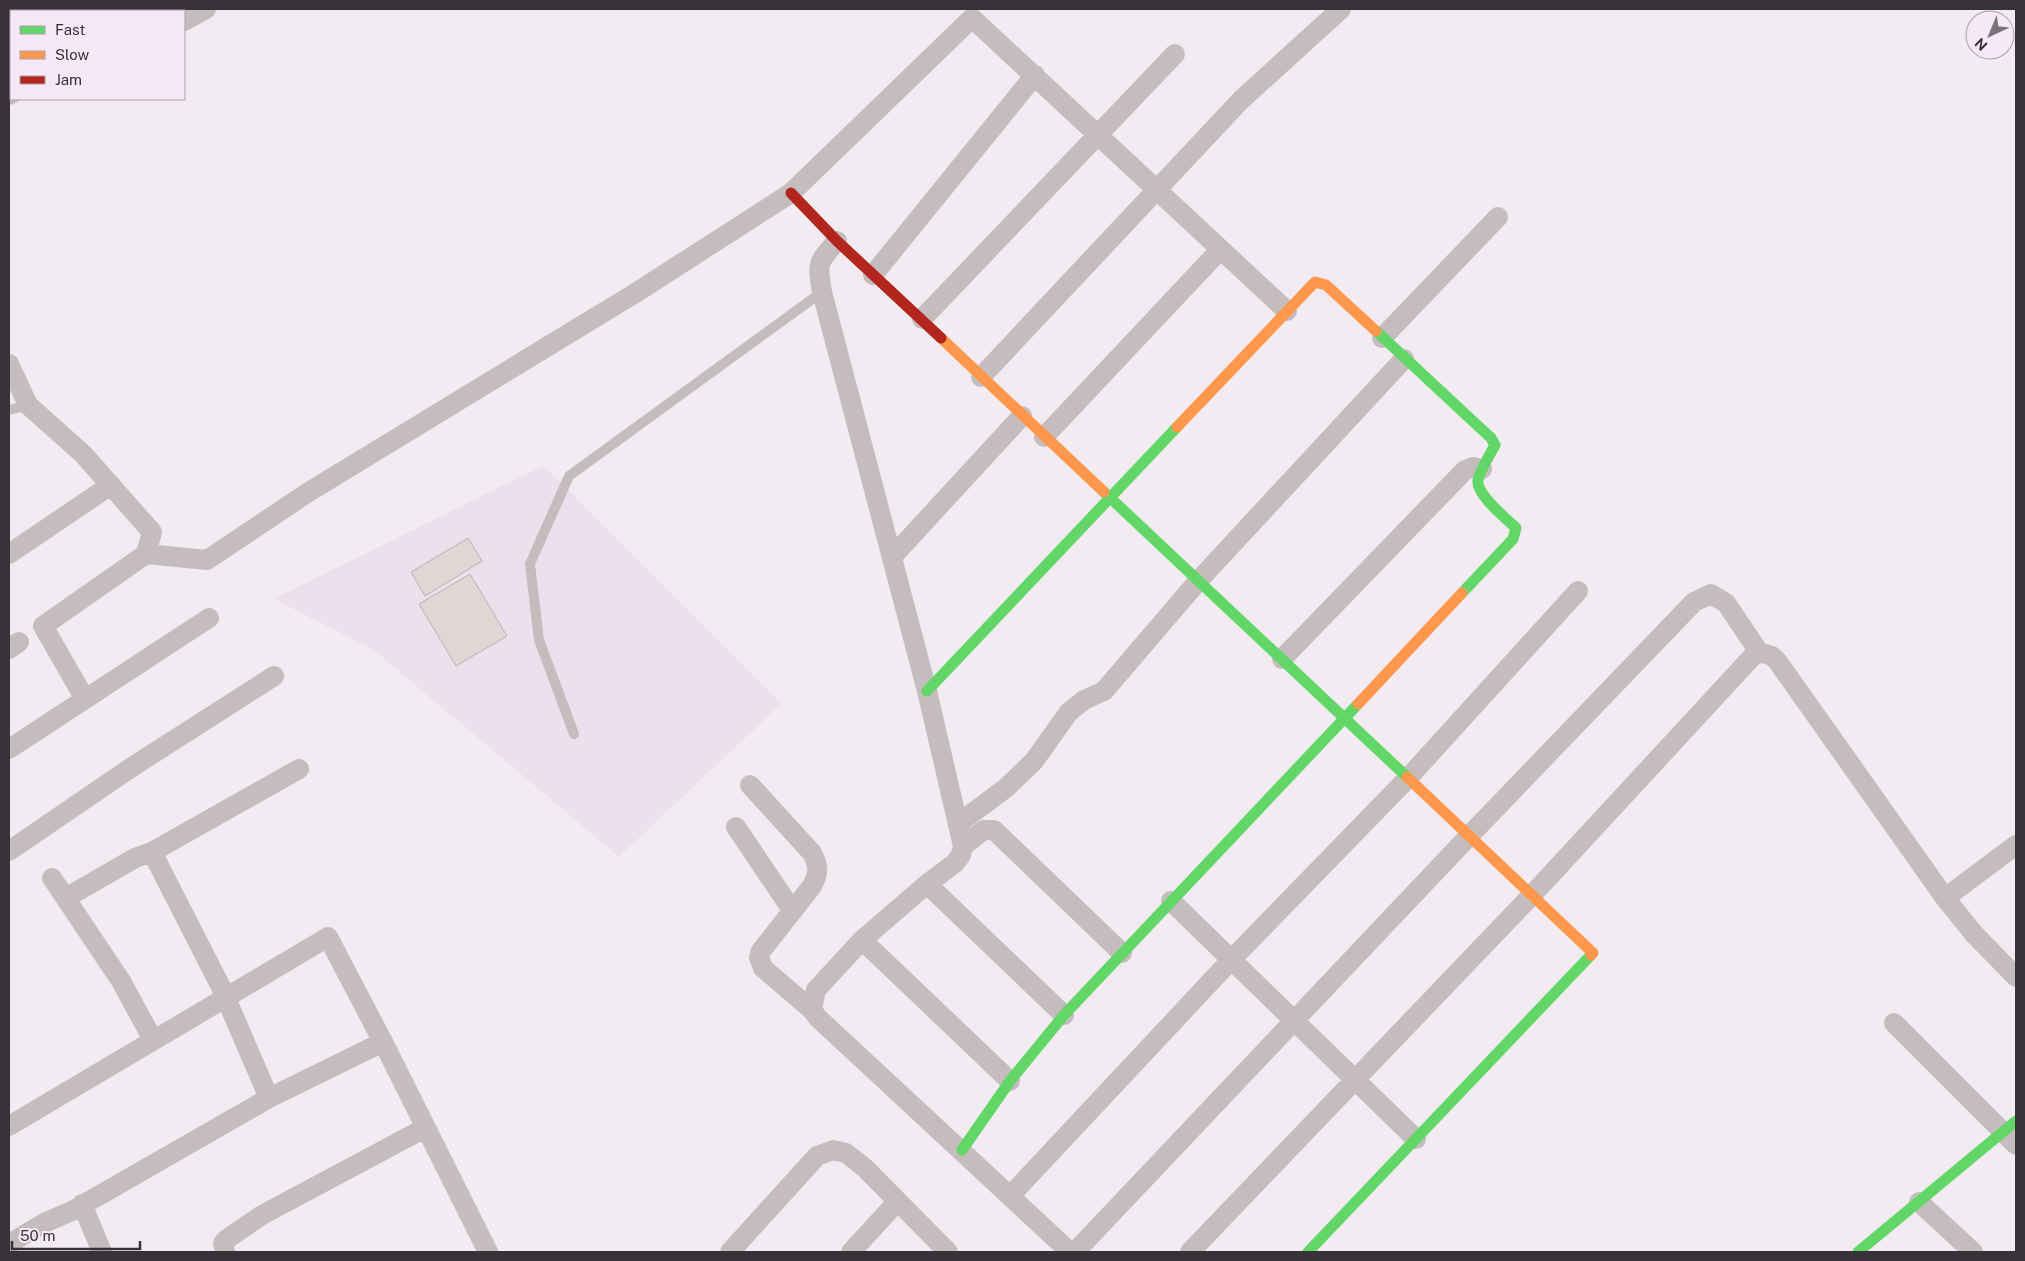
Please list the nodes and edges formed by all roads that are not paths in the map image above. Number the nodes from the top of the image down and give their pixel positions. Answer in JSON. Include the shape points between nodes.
{"nodes":[{"id":1,"x":206,"y":9,"type":"edge"},
{"id":2,"x":1341,"y":9,"type":"edge"},
{"id":3,"x":185,"y":20,"type":"edge"},
{"id":4,"x":1176,"y":54,"type":"dead end"},
{"id":5,"x":1034,"y":75,"type":"junction"},
{"id":6,"x":1098,"y":135,"type":"junction"},
{"id":7,"x":1157,"y":191,"type":"junction"},
{"id":8,"x":791,"y":193,"type":"junction"},
{"id":9,"x":1498,"y":217,"type":"dead end"},
{"id":10,"x":837,"y":241,"type":"junction"},
{"id":11,"x":1220,"y":250,"type":"junction"},
{"id":12,"x":872,"y":275,"type":"junction"},
{"id":13,"x":822,"y":292,"type":"junction"},
{"id":14,"x":1287,"y":311,"type":"junction"},
{"id":15,"x":922,"y":319,"type":"junction"},
{"id":16,"x":1382,"y":338,"type":"junction"},
{"id":17,"x":1404,"y":359,"type":"junction"},
{"id":18,"x":9,"y":364,"type":"edge"},
{"id":19,"x":981,"y":377,"type":"junction"},
{"id":20,"x":18,"y":407,"type":"edge"},
{"id":21,"x":1022,"y":416,"type":"junction"},
{"id":22,"x":1044,"y":437,"type":"junction"},
{"id":23,"x":1482,"y":469,"type":"junction"},
{"id":24,"x":111,"y":485,"type":"junction"},
{"id":25,"x":1108,"y":498,"type":"junction"},
{"id":26,"x":9,"y":554,"type":"edge"},
{"id":27,"x":146,"y":554,"type":"junction"},
{"id":28,"x":892,"y":557,"type":"junction"},
{"id":29,"x":1199,"y":580,"type":"junction"},
{"id":30,"x":1578,"y":591,"type":"dead end"},
{"id":31,"x":209,"y":618,"type":"dead end"},
{"id":32,"x":1759,"y":652,"type":"junction"},
{"id":33,"x":1282,"y":659,"type":"junction"},
{"id":34,"x":274,"y":676,"type":"dead end"},
{"id":35,"x":927,"y":690,"type":"junction"},
{"id":36,"x":85,"y":699,"type":"junction"},
{"id":37,"x":1345,"y":720,"type":"junction"},
{"id":38,"x":574,"y":734,"type":"dead end"},
{"id":39,"x":9,"y":749,"type":"edge"},
{"id":40,"x":299,"y":769,"type":"dead end"},
{"id":41,"x":1408,"y":778,"type":"junction"},
{"id":42,"x":750,"y":784,"type":"dead end"},
{"id":43,"x":958,"y":824,"type":"junction"},
{"id":44,"x":736,"y":827,"type":"dead end"},
{"id":45,"x":1469,"y":836,"type":"junction"},
{"id":46,"x":2016,"y":845,"type":"edge"},
{"id":47,"x":963,"y":846,"type":"junction"},
{"id":48,"x":9,"y":851,"type":"edge"},
{"id":49,"x":152,"y":852,"type":"junction"},
{"id":50,"x":52,"y":878,"type":"dead end"},
{"id":51,"x":927,"y":884,"type":"junction"},
{"id":52,"x":76,"y":892,"type":"dead end"},
{"id":53,"x":1532,"y":895,"type":"junction"},
{"id":54,"x":1945,"y":898,"type":"junction"},
{"id":55,"x":1171,"y":901,"type":"junction"},
{"id":56,"x":792,"y":910,"type":"junction"},
{"id":57,"x":862,"y":940,"type":"junction"},
{"id":58,"x":1122,"y":952,"type":"junction"},
{"id":59,"x":1231,"y":960,"type":"junction"},
{"id":60,"x":2016,"y":977,"type":"edge"},
{"id":61,"x":225,"y":996,"type":"junction"},
{"id":62,"x":812,"y":1010,"type":"junction"},
{"id":63,"x":1064,"y":1015,"type":"junction"},
{"id":64,"x":1294,"y":1022,"type":"junction"},
{"id":65,"x":1894,"y":1023,"type":"dead end"},
{"id":66,"x":153,"y":1040,"type":"junction"},
{"id":67,"x":383,"y":1042,"type":"junction"},
{"id":68,"x":1355,"y":1080,"type":"junction"},
{"id":69,"x":1010,"y":1081,"type":"junction"},
{"id":70,"x":269,"y":1098,"type":"junction"},
{"id":71,"x":9,"y":1126,"type":"edge"},
{"id":72,"x":425,"y":1128,"type":"junction"},
{"id":73,"x":2011,"y":1133,"type":"edge"},
{"id":74,"x":1416,"y":1138,"type":"junction"},
{"id":75,"x":962,"y":1150,"type":"junction"},
{"id":76,"x":1011,"y":1195,"type":"junction"},
{"id":77,"x":897,"y":1202,"type":"junction"},
{"id":78,"x":1918,"y":1202,"type":"junction"},
{"id":79,"x":82,"y":1204,"type":"junction"},
{"id":80,"x":9,"y":1244,"type":"edge"},
{"id":81,"x":102,"y":1252,"type":"edge"},
{"id":82,"x":225,"y":1252,"type":"edge"},
{"id":83,"x":488,"y":1252,"type":"edge"},
{"id":84,"x":730,"y":1252,"type":"edge"},
{"id":85,"x":851,"y":1252,"type":"edge"},
{"id":86,"x":948,"y":1252,"type":"edge"},
{"id":87,"x":1070,"y":1252,"type":"edge"},
{"id":88,"x":1076,"y":1252,"type":"edge"},
{"id":89,"x":1190,"y":1252,"type":"edge"},
{"id":90,"x":1308,"y":1252,"type":"edge"},
{"id":91,"x":1858,"y":1252,"type":"edge"},
{"id":92,"x":1973,"y":1252,"type":"edge"}],
"edges":[{"from":1,"to":3,"type":"street"},
{"from":2,"to":7,"type":"street","via":[[1241,100]]},
{"from":4,"to":6,"type":"street"},
{"from":5,"to":6,"type":"street"},
{"from":5,"to":8,"type":"street","via":[[972,18]]},
{"from":5,"to":12,"type":"street"},
{"from":6,"to":7,"type":"street"},
{"from":6,"to":15,"type":"street"},
{"from":7,"to":11,"type":"street"},
{"from":7,"to":19,"type":"street"},
{"from":8,"to":10,"type":"street"},
{"from":8,"to":27,"type":"street","via":[[638,292],[307,493],[208,560]]},
{"from":9,"to":16,"type":"street"},
{"from":10,"to":12,"type":"street"},
{"from":10,"to":13,"type":"street","via":[[821,258],[817,268]]},
{"from":11,"to":14,"type":"street"},
{"from":11,"to":22,"type":"street"},
{"from":12,"to":15,"type":"street"},
{"from":13,"to":28,"type":"street"},
{"from":13,"to":38,"type":"lane","via":[[570,476],[530,564],[538,640]]},
{"from":14,"to":16,"type":"street","via":[[1315,282],[1320,282]]},
{"from":14,"to":25,"type":"street"},
{"from":15,"to":19,"type":"street"},
{"from":16,"to":17,"type":"street"},
{"from":17,"to":23,"type":"street","via":[[1491,438],[1494,450]]},
{"from":17,"to":29,"type":"street"},
{"from":18,"to":20,"type":"street"},
{"from":19,"to":21,"type":"street"},
{"from":20,"to":24,"type":"street","via":[[83,454]]},
{"from":21,"to":22,"type":"street"},
{"from":21,"to":28,"type":"street"},
{"from":22,"to":25,"type":"street"},
{"from":23,"to":33,"type":"street","via":[[1473,467],[1465,470]]},
{"from":23,"to":37,"type":"street","via":[[1478,480],[1482,493],[1516,528],[1516,534]]},
{"from":24,"to":26,"type":"street"},
{"from":24,"to":27,"type":"street","via":[[152,532]]},
{"from":25,"to":29,"type":"street"},
{"from":25,"to":35,"type":"street"},
{"from":27,"to":36,"type":"street","via":[[44,626]]},
{"from":28,"to":35,"type":"street"},
{"from":29,"to":33,"type":"street"},
{"from":29,"to":43,"type":"street","via":[[1104,691],[1084,700],[1069,712],[1034,761],[1006,788]]},
{"from":30,"to":41,"type":"street"},
{"from":31,"to":36,"type":"street"},
{"from":32,"to":45,"type":"street","via":[[1726,603],[1711,594],[1694,602]]},
{"from":32,"to":53,"type":"street"},
{"from":32,"to":54,"type":"street","via":[[1778,662]]},
{"from":33,"to":37,"type":"street"},
{"from":34,"to":48,"type":"street"},
{"from":35,"to":43,"type":"street"},
{"from":36,"to":39,"type":"street"},
{"from":37,"to":41,"type":"street"},
{"from":37,"to":55,"type":"street"},
{"from":40,"to":49,"type":"street"},
{"from":41,"to":45,"type":"street"},
{"from":41,"to":59,"type":"street"},
{"from":42,"to":56,"type":"street","via":[[812,853],[817,863],[818,875]]},
{"from":43,"to":47,"type":"street"},
{"from":44,"to":56,"type":"street"},
{"from":45,"to":53,"type":"street"},
{"from":45,"to":64,"type":"street"},
{"from":46,"to":54,"type":"street"},
{"from":47,"to":51,"type":"street","via":[[956,863]]},
{"from":47,"to":58,"type":"street","via":[[984,830],[994,830]]},
{"from":49,"to":52,"type":"street","via":[[135,858]]},
{"from":49,"to":61,"type":"street"},
{"from":50,"to":66,"type":"street","via":[[122,981]]},
{"from":51,"to":57,"type":"street"},
{"from":51,"to":63,"type":"street"},
{"from":53,"to":68,"type":"street"},
{"from":53,"to":74,"type":"street","via":[[1590,948],[1592,957]]},
{"from":54,"to":60,"type":"street"},
{"from":55,"to":58,"type":"street"},
{"from":55,"to":59,"type":"street"},
{"from":56,"to":62,"type":"street","via":[[761,951],[759,962]]},
{"from":57,"to":62,"type":"street","via":[[816,990]]},
{"from":57,"to":69,"type":"street"},
{"from":58,"to":63,"type":"street"},
{"from":59,"to":64,"type":"street"},
{"from":59,"to":76,"type":"street"},
{"from":61,"to":66,"type":"street"},
{"from":61,"to":67,"type":"street","via":[[328,937]]},
{"from":61,"to":70,"type":"street"},
{"from":62,"to":75,"type":"street"},
{"from":63,"to":69,"type":"street"},
{"from":64,"to":68,"type":"street"},
{"from":64,"to":88,"type":"street"},
{"from":65,"to":73,"type":"street"},
{"from":66,"to":71,"type":"street"},
{"from":67,"to":70,"type":"street"},
{"from":67,"to":72,"type":"street"},
{"from":68,"to":74,"type":"street"},
{"from":68,"to":89,"type":"street"},
{"from":69,"to":75,"type":"street"},
{"from":70,"to":79,"type":"street"},
{"from":72,"to":82,"type":"street","via":[[262,1215],[227,1238]]},
{"from":72,"to":83,"type":"street"},
{"from":73,"to":78,"type":"street"},
{"from":74,"to":90,"type":"street"},
{"from":75,"to":76,"type":"street"},
{"from":76,"to":87,"type":"street"},
{"from":77,"to":84,"type":"street","via":[[846,1153],[826,1151],[817,1156]]},
{"from":77,"to":85,"type":"street"},
{"from":77,"to":86,"type":"street"},
{"from":78,"to":91,"type":"street"},
{"from":78,"to":92,"type":"street"},
{"from":79,"to":80,"type":"street"},
{"from":79,"to":81,"type":"street"}]}
